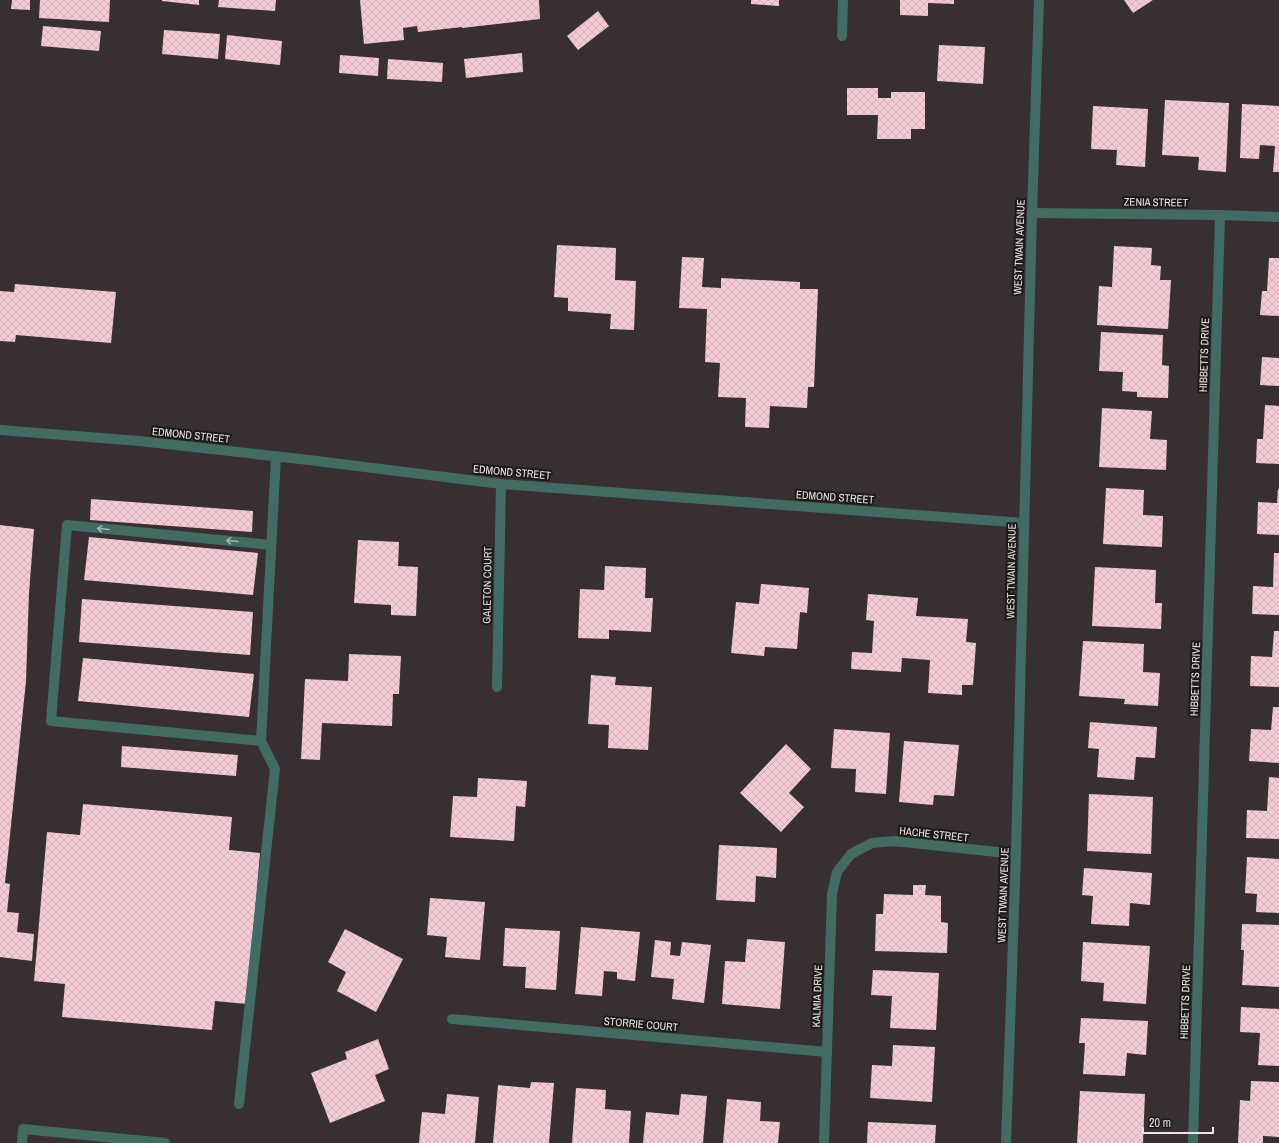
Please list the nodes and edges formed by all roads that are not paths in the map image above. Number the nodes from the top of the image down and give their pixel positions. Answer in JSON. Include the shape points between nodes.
{"nodes":[{"id":1,"x":843,"y":0,"type":"edge"},
{"id":2,"x":1040,"y":0,"type":"edge"},
{"id":3,"x":842,"y":36,"type":"dead end"},
{"id":4,"x":1032,"y":213,"type":"junction"},
{"id":5,"x":1220,"y":215,"type":"junction"},
{"id":6,"x":1279,"y":217,"type":"edge"},
{"id":7,"x":0,"y":430,"type":"edge"},
{"id":8,"x":276,"y":456,"type":"junction"},
{"id":9,"x":501,"y":484,"type":"junction"},
{"id":10,"x":1024,"y":523,"type":"junction"},
{"id":11,"x":271,"y":545,"type":"junction"},
{"id":12,"x":497,"y":687,"type":"dead end"},
{"id":13,"x":261,"y":741,"type":"junction"},
{"id":14,"x":852,"y":854,"type":"joint"},
{"id":15,"x":1016,"y":854,"type":"junction"},
{"id":16,"x":452,"y":1019,"type":"dead end"},
{"id":17,"x":827,"y":1052,"type":"junction"},
{"id":18,"x":239,"y":1104,"type":"dead end"},
{"id":19,"x":22,"y":1143,"type":"edge"},
{"id":20,"x":165,"y":1143,"type":"edge"},
{"id":21,"x":824,"y":1143,"type":"edge"},
{"id":22,"x":1006,"y":1143,"type":"edge"},
{"id":23,"x":1193,"y":1143,"type":"edge"}],
"edges":[{"from":1,"to":3,"type":"street"},
{"from":2,"to":4,"type":"street","name":"WEST TWAIN AVENUE"},
{"from":4,"to":5,"type":"street","name":"ZENIA STREET"},
{"from":4,"to":10,"type":"street","name":"WEST TWAIN AVENUE"},
{"from":5,"to":6,"type":"street","name":"ZENIA STREET"},
{"from":5,"to":23,"type":"street","name":"HIBBETTS DRIVE"},
{"from":7,"to":8,"type":"street","name":"EDMOND STREET","via":[[139,441]]},
{"from":8,"to":9,"type":"street","name":"EDMOND STREET"},
{"from":8,"to":11,"type":"street"},
{"from":9,"to":10,"type":"street","name":"EDMOND STREET"},
{"from":9,"to":12,"type":"street","name":"GALETON COURT"},
{"from":10,"to":15,"type":"street","name":"WEST TWAIN AVENUE"},
{"from":11,"to":13,"type":"street"},
{"from":11,"to":13,"type":"street","one_way":true,"via":[[67,525],[51,720]]},
{"from":13,"to":18,"type":"street","via":[[275,769]]},
{"from":14,"to":15,"type":"street","name":"HACHE STREET","via":[[872,843],[894,841]]},
{"from":14,"to":17,"type":"street","name":"KALMIA DRIVE","via":[[838,872],[832,894]]},
{"from":15,"to":22,"type":"street","name":"WEST TWAIN AVENUE"},
{"from":16,"to":17,"type":"street","name":"STORRIE COURT"},
{"from":17,"to":21,"type":"street","name":"KALMIA DRIVE"},
{"from":19,"to":20,"type":"street","via":[[23,1129]]}]}
